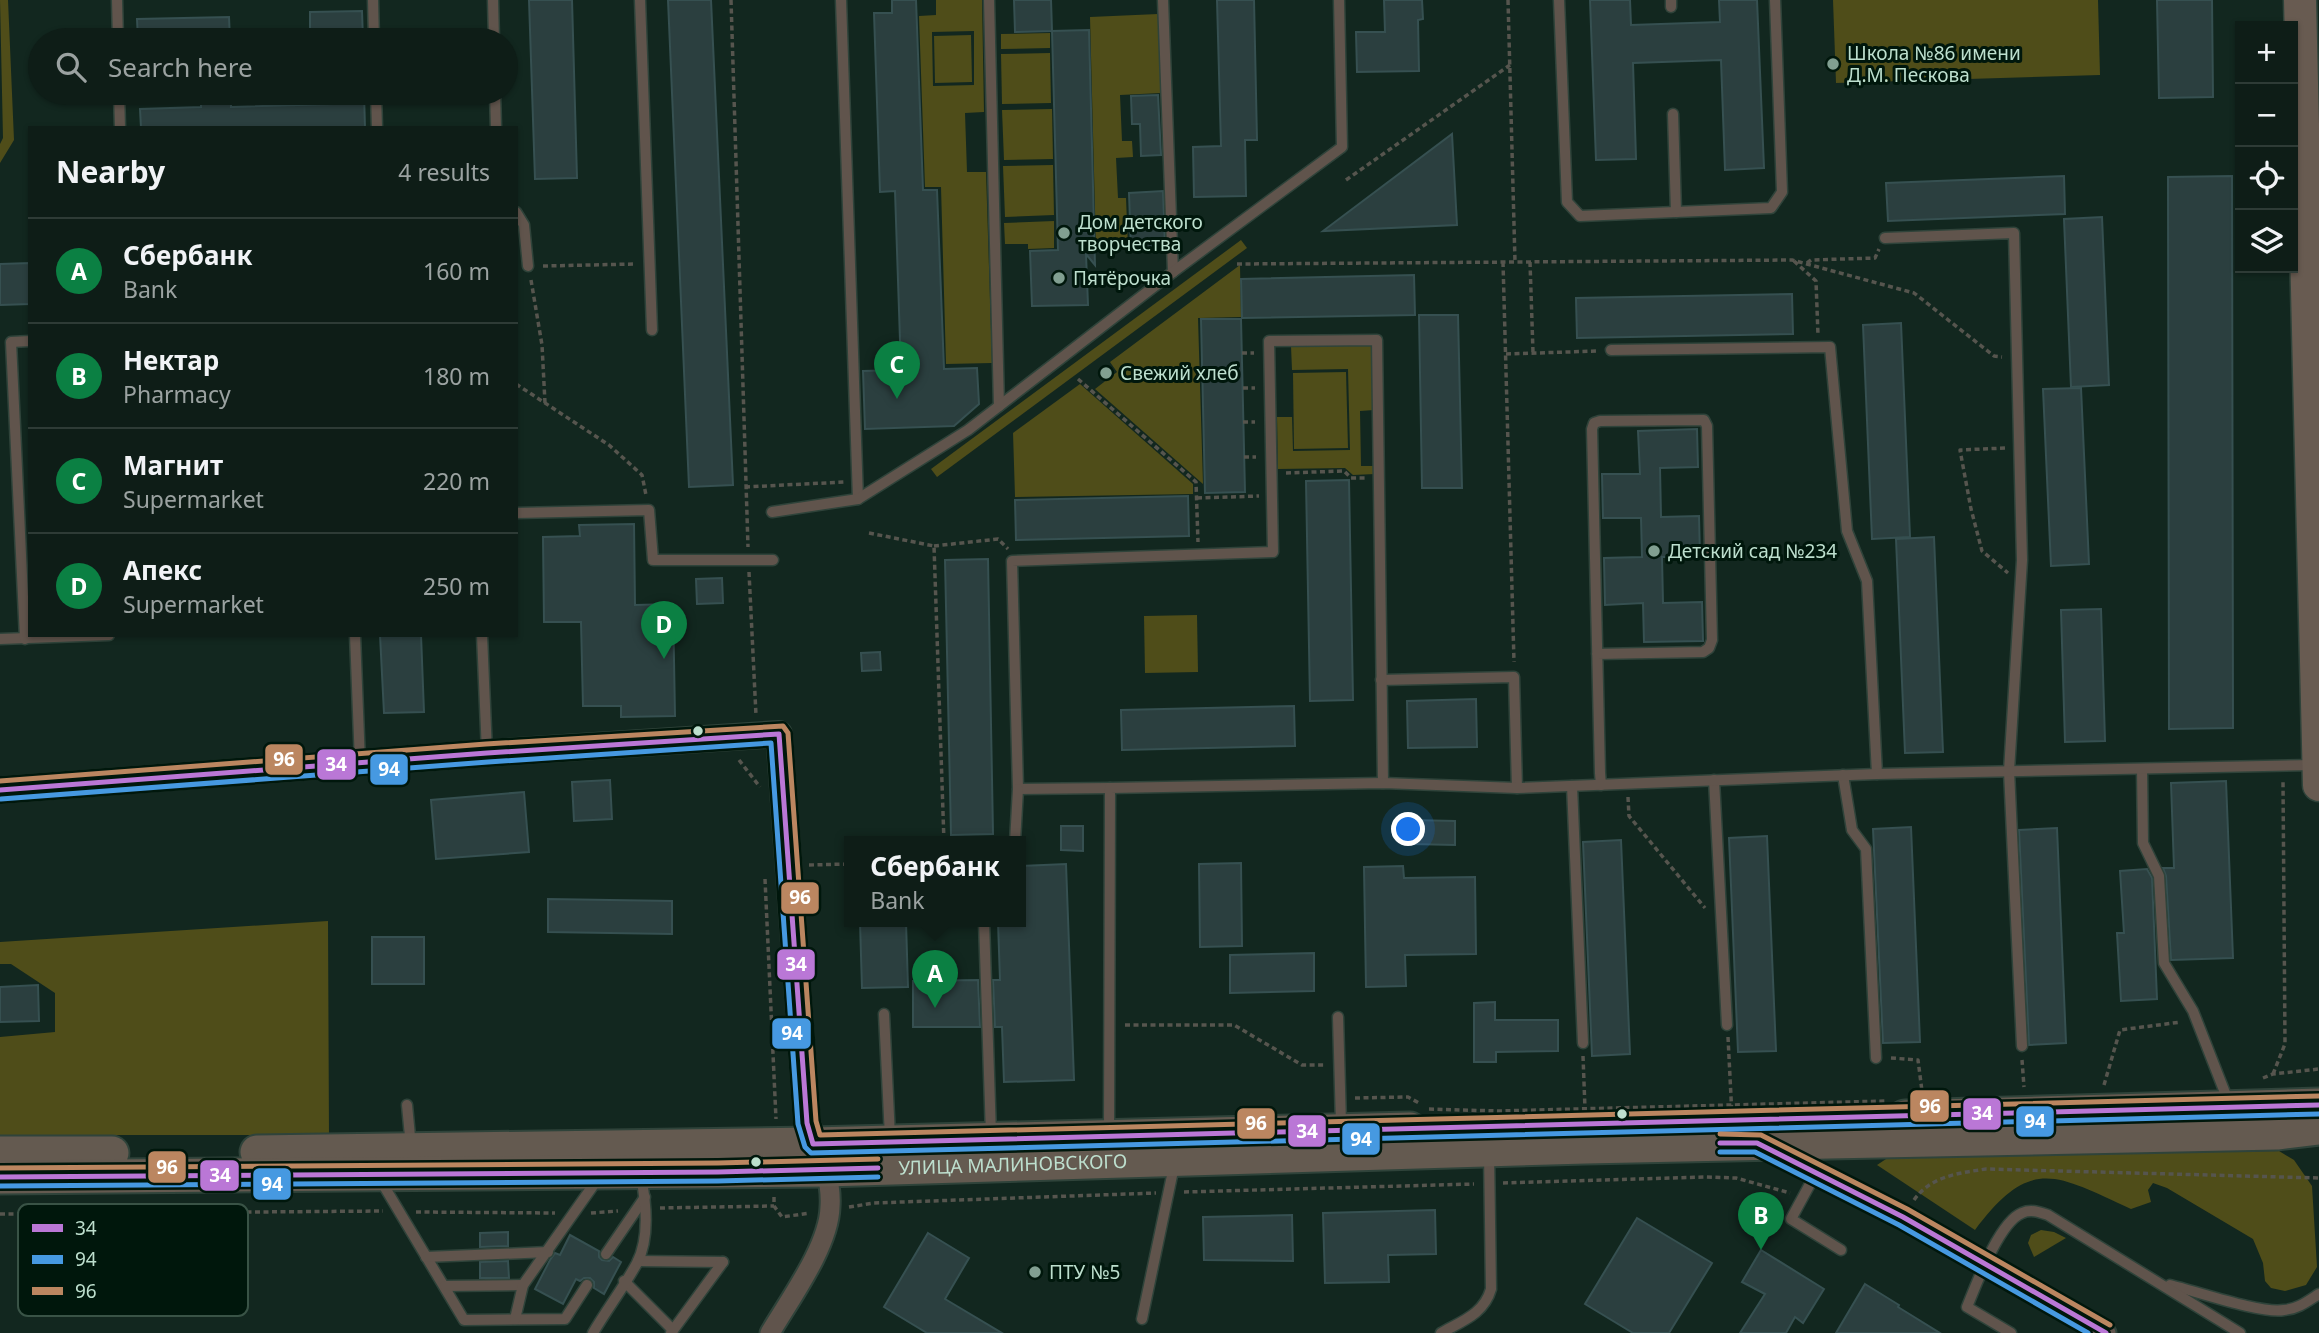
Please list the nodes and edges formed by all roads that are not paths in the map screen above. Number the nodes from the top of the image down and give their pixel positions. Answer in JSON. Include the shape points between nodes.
{"nodes":[{"id":1,"x":117,"y":0,"type":"edge"},
{"id":2,"x":373,"y":0,"type":"edge"},
{"id":3,"x":493,"y":0,"type":"edge"},
{"id":4,"x":640,"y":0,"type":"edge"},
{"id":5,"x":841,"y":0,"type":"edge"},
{"id":6,"x":989,"y":0,"type":"edge"},
{"id":7,"x":1163,"y":0,"type":"edge"},
{"id":8,"x":1339,"y":0,"type":"edge"},
{"id":9,"x":1559,"y":0,"type":"edge"},
{"id":10,"x":1775,"y":0,"type":"edge"},
{"id":11,"x":2304,"y":14,"type":"edge"},
{"id":12,"x":118,"y":28,"type":"edge"},
{"id":13,"x":374,"y":28,"type":"edge"},
{"id":14,"x":494,"y":28,"type":"edge"},
{"id":15,"x":120,"y":105,"type":"edge"},
{"id":16,"x":376,"y":105,"type":"edge"},
{"id":17,"x":495,"y":105,"type":"edge"},
{"id":18,"x":1673,"y":114,"type":"dead end"},
{"id":19,"x":121,"y":126,"type":"edge"},
{"id":20,"x":377,"y":126,"type":"edge"},
{"id":21,"x":496,"y":126,"type":"edge"},
{"id":22,"x":1676,"y":212,"type":"junction"},
{"id":23,"x":518,"y":215,"type":"edge"},
{"id":24,"x":1885,"y":238,"type":"road end"},
{"id":25,"x":528,"y":266,"type":"road end"},
{"id":26,"x":1173,"y":272,"type":"junction"},
{"id":27,"x":652,"y":330,"type":"dead end"},
{"id":28,"x":28,"y":341,"type":"edge"},
{"id":29,"x":2314,"y":342,"type":"edge"},
{"id":30,"x":1611,"y":350,"type":"road end"},
{"id":31,"x":999,"y":406,"type":"junction"},
{"id":32,"x":858,"y":499,"type":"junction"},
{"id":33,"x":772,"y":512,"type":"dead end"},
{"id":34,"x":518,"y":513,"type":"edge"},
{"id":35,"x":773,"y":560,"type":"dead end"},
{"id":36,"x":2317,"y":599,"type":"edge"},
{"id":37,"x":68,"y":637,"type":"edge"},
{"id":38,"x":355,"y":637,"type":"edge"},
{"id":39,"x":482,"y":637,"type":"edge"},
{"id":40,"x":0,"y":639,"type":"edge"},
{"id":41,"x":25,"y":639,"type":"junction"},
{"id":42,"x":2317,"y":642,"type":"edge"},
{"id":43,"x":1597,"y":654,"type":"junction"},
{"id":44,"x":1381,"y":680,"type":"junction"},
{"id":45,"x":2318,"y":685,"type":"edge"},
{"id":46,"x":487,"y":753,"type":"junction"},
{"id":47,"x":360,"y":764,"type":"junction"},
{"id":48,"x":2319,"y":765,"type":"edge"},
{"id":49,"x":2142,"y":769,"type":"junction"},
{"id":50,"x":2009,"y":771,"type":"junction"},
{"id":51,"x":1877,"y":774,"type":"junction"},
{"id":52,"x":1843,"y":775,"type":"junction"},
{"id":53,"x":1714,"y":780,"type":"junction"},
{"id":54,"x":1382,"y":783,"type":"junction"},
{"id":55,"x":1601,"y":785,"type":"junction"},
{"id":56,"x":2319,"y":785,"type":"edge"},
{"id":57,"x":1572,"y":786,"type":"junction"},
{"id":58,"x":1110,"y":788,"type":"junction"},
{"id":59,"x":1517,"y":788,"type":"junction"},
{"id":60,"x":1018,"y":789,"type":"junction"},
{"id":61,"x":0,"y":790,"type":"edge"},
{"id":62,"x":1015,"y":836,"type":"edge"},
{"id":63,"x":984,"y":927,"type":"edge"},
{"id":64,"x":884,"y":1014,"type":"dead end"},
{"id":65,"x":1338,"y":1017,"type":"dead end"},
{"id":66,"x":1727,"y":1025,"type":"road end"},
{"id":67,"x":1583,"y":1043,"type":"road end"},
{"id":68,"x":2022,"y":1046,"type":"road end"},
{"id":69,"x":1876,"y":1058,"type":"road end"},
{"id":70,"x":2227,"y":1098,"type":"junction"},
{"id":71,"x":407,"y":1105,"type":"dead end"},
{"id":72,"x":2319,"y":1105,"type":"edge"},
{"id":73,"x":2319,"y":1128,"type":"edge"},
{"id":74,"x":1341,"y":1130,"type":"junction"},
{"id":75,"x":1109,"y":1136,"type":"junction"},
{"id":76,"x":991,"y":1139,"type":"junction"},
{"id":77,"x":890,"y":1141,"type":"junction"},
{"id":78,"x":1757,"y":1143,"type":"junction"},
{"id":79,"x":411,"y":1149,"type":"junction"},
{"id":80,"x":1489,"y":1149,"type":"junction"},
{"id":81,"x":0,"y":1153,"type":"edge"},
{"id":82,"x":819,"y":1157,"type":"junction"},
{"id":83,"x":1175,"y":1159,"type":"junction"},
{"id":84,"x":602,"y":1173,"type":"junction"},
{"id":85,"x":1816,"y":1173,"type":"junction"},
{"id":86,"x":377,"y":1174,"type":"junction"},
{"id":87,"x":0,"y":1177,"type":"edge"},
{"id":88,"x":642,"y":1184,"type":"junction"},
{"id":89,"x":1841,"y":1250,"type":"dead end"},
{"id":90,"x":548,"y":1252,"type":"junction"},
{"id":91,"x":606,"y":1254,"type":"dead end"},
{"id":92,"x":426,"y":1257,"type":"junction"},
{"id":93,"x":638,"y":1261,"type":"junction"},
{"id":94,"x":1984,"y":1265,"type":"junction"},
{"id":95,"x":624,"y":1280,"type":"junction"},
{"id":96,"x":2160,"y":1282,"type":"junction"},
{"id":97,"x":523,"y":1285,"type":"junction"},
{"id":98,"x":587,"y":1285,"type":"dead end"},
{"id":99,"x":445,"y":1286,"type":"junction"},
{"id":100,"x":2319,"y":1294,"type":"edge"},
{"id":101,"x":1142,"y":1319,"type":"dead end"},
{"id":102,"x":515,"y":1320,"type":"junction"},
{"id":103,"x":672,"y":1331,"type":"edge"},
{"id":104,"x":593,"y":1333,"type":"edge"},
{"id":105,"x":770,"y":1333,"type":"edge"},
{"id":106,"x":1441,"y":1333,"type":"edge"},
{"id":107,"x":2011,"y":1333,"type":"edge"},
{"id":108,"x":2106,"y":1333,"type":"edge"},
{"id":109,"x":2240,"y":1333,"type":"edge"}],
"edges":[{"from":1,"to":12,"type":"lane"},
{"from":2,"to":13,"type":"lane"},
{"from":3,"to":14,"type":"lane"},
{"from":4,"to":27,"type":"lane"},
{"from":5,"to":32,"type":"lane"},
{"from":6,"to":31,"type":"lane"},
{"from":7,"to":26,"type":"lane"},
{"from":8,"to":26,"type":"lane","via":[[1342,147]]},
{"from":9,"to":22,"type":"lane","via":[[1567,202],[1580,216]]},
{"from":10,"to":22,"type":"lane","via":[[1782,192],[1771,208]]},
{"from":11,"to":29,"type":"main road"},
{"from":15,"to":19,"type":"lane"},
{"from":16,"to":20,"type":"lane"},
{"from":17,"to":21,"type":"lane"},
{"from":18,"to":22,"type":"lane"},
{"from":23,"to":25,"type":"lane","via":[[524,225]]},
{"from":24,"to":50,"type":"lane","via":[[2014,233],[2022,561]]},
{"from":26,"to":31,"type":"lane"},
{"from":28,"to":41,"type":"lane","via":[[11,342]]},
{"from":29,"to":36,"type":"main road"},
{"from":30,"to":51,"type":"lane","via":[[1830,346],[1847,531],[1867,581]]},
{"from":31,"to":32,"type":"lane"},
{"from":32,"to":33,"type":"lane"},
{"from":34,"to":35,"type":"lane","via":[[649,510],[653,560]]},
{"from":36,"to":42,"type":"main road"},
{"from":37,"to":41,"type":"lane"},
{"from":38,"to":47,"type":"lane"},
{"from":39,"to":46,"type":"lane"},
{"from":40,"to":41,"type":"lane"},
{"from":42,"to":45,"type":"main road"},
{"from":43,"to":43,"type":"lane","via":[[1703,652],[1709,648],[1704,420],[1594,423]]},
{"from":43,"to":55,"type":"lane"},
{"from":44,"to":54,"type":"lane"},
{"from":44,"to":59,"type":"lane","via":[[1514,677]]},
{"from":44,"to":60,"type":"lane","via":[[1377,340],[1269,341],[1273,552],[1012,561]]},
{"from":45,"to":48,"type":"main road"},
{"from":46,"to":47,"type":"street"},
{"from":46,"to":82,"type":"street","via":[[757,735],[807,1123]]},
{"from":47,"to":61,"type":"street"},
{"from":48,"to":49,"type":"lane"},
{"from":48,"to":56,"type":"main road"},
{"from":49,"to":50,"type":"lane"},
{"from":49,"to":70,"type":"lane","via":[[2143,843],[2158,876],[2164,963],[2197,1020]]},
{"from":50,"to":51,"type":"lane"},
{"from":50,"to":68,"type":"lane"},
{"from":51,"to":52,"type":"lane"},
{"from":52,"to":53,"type":"lane"},
{"from":52,"to":69,"type":"lane","via":[[1852,830],[1866,849]]},
{"from":53,"to":55,"type":"lane"},
{"from":53,"to":66,"type":"lane"},
{"from":54,"to":58,"type":"lane"},
{"from":54,"to":59,"type":"lane"},
{"from":55,"to":57,"type":"lane"},
{"from":57,"to":59,"type":"lane"},
{"from":57,"to":67,"type":"lane"},
{"from":58,"to":60,"type":"lane"},
{"from":58,"to":75,"type":"lane"},
{"from":60,"to":62,"type":"lane"},
{"from":63,"to":76,"type":"lane"},
{"from":64,"to":77,"type":"lane"},
{"from":65,"to":74,"type":"lane"},
{"from":70,"to":72,"type":"highway","name":"УЛИЦА МАЛИНОВСКОГО"},
{"from":70,"to":74,"type":"highway","name":"УЛИЦА МАЛИНОВСКОГО"},
{"from":71,"to":79,"type":"lane"},
{"from":73,"to":78,"type":"highway","name":"УЛИЦА МАЛИНОВСКОГО","via":[[2277,1133]]},
{"from":74,"to":75,"type":"highway","name":"УЛИЦА МАЛИНОВСКОГО"},
{"from":75,"to":76,"type":"highway","name":"УЛИЦА МАЛИНОВСКОГО"},
{"from":76,"to":77,"type":"highway","name":"УЛИЦА МАЛИНОВСКОГО"},
{"from":77,"to":82,"type":"highway","name":"УЛИЦА МАЛИНОВСКОГО"},
{"from":78,"to":80,"type":"highway","name":"УЛИЦА МАЛИНОВСКОГО"},
{"from":78,"to":85,"type":"street"},
{"from":79,"to":81,"type":"highway","name":"УЛИЦА МАЛИНОВСКОГО"},
{"from":79,"to":82,"type":"highway","name":"УЛИЦА МАЛИНОВСКОГО"},
{"from":80,"to":83,"type":"highway","name":"УЛИЦА МАЛИНОВСКОГО"},
{"from":80,"to":106,"type":"lane","via":[[1492,1289],[1479,1311]]},
{"from":82,"to":83,"type":"highway","name":"УЛИЦА МАЛИНОВСКОГО"},
{"from":82,"to":88,"type":"highway","name":"УЛИЦА МАЛИНОВСКОГО"},
{"from":82,"to":105,"type":"street","via":[[830,1189],[827,1228]]},
{"from":83,"to":101,"type":"lane"},
{"from":84,"to":86,"type":"highway","name":"УЛИЦА МАЛИНОВСКОГО"},
{"from":84,"to":88,"type":"highway","name":"УЛИЦА МАЛИНОВСКОГО"},
{"from":84,"to":90,"type":"lane"},
{"from":85,"to":89,"type":"lane","via":[[1791,1219]]},
{"from":85,"to":94,"type":"street"},
{"from":86,"to":87,"type":"highway","name":"УЛИЦА МАЛИНОВСКОГО"},
{"from":86,"to":92,"type":"lane"},
{"from":88,"to":91,"type":"lane"},
{"from":88,"to":93,"type":"lane","via":[[646,1228]]},
{"from":90,"to":92,"type":"lane"},
{"from":90,"to":97,"type":"lane"},
{"from":92,"to":99,"type":"lane"},
{"from":93,"to":95,"type":"lane"},
{"from":93,"to":103,"type":"lane","via":[[723,1262]]},
{"from":94,"to":96,"type":"lane","via":[[2011,1219],[2035,1210]]},
{"from":94,"to":107,"type":"lane","via":[[1967,1307]]},
{"from":94,"to":108,"type":"street"},
{"from":95,"to":103,"type":"lane"},
{"from":95,"to":104,"type":"lane"},
{"from":96,"to":100,"type":"lane","via":[[2282,1311],[2302,1306]]},
{"from":96,"to":109,"type":"lane"},
{"from":97,"to":99,"type":"lane"},
{"from":97,"to":102,"type":"lane"},
{"from":98,"to":102,"type":"lane","via":[[565,1319]]},
{"from":99,"to":102,"type":"lane","via":[[464,1320]]}]}
